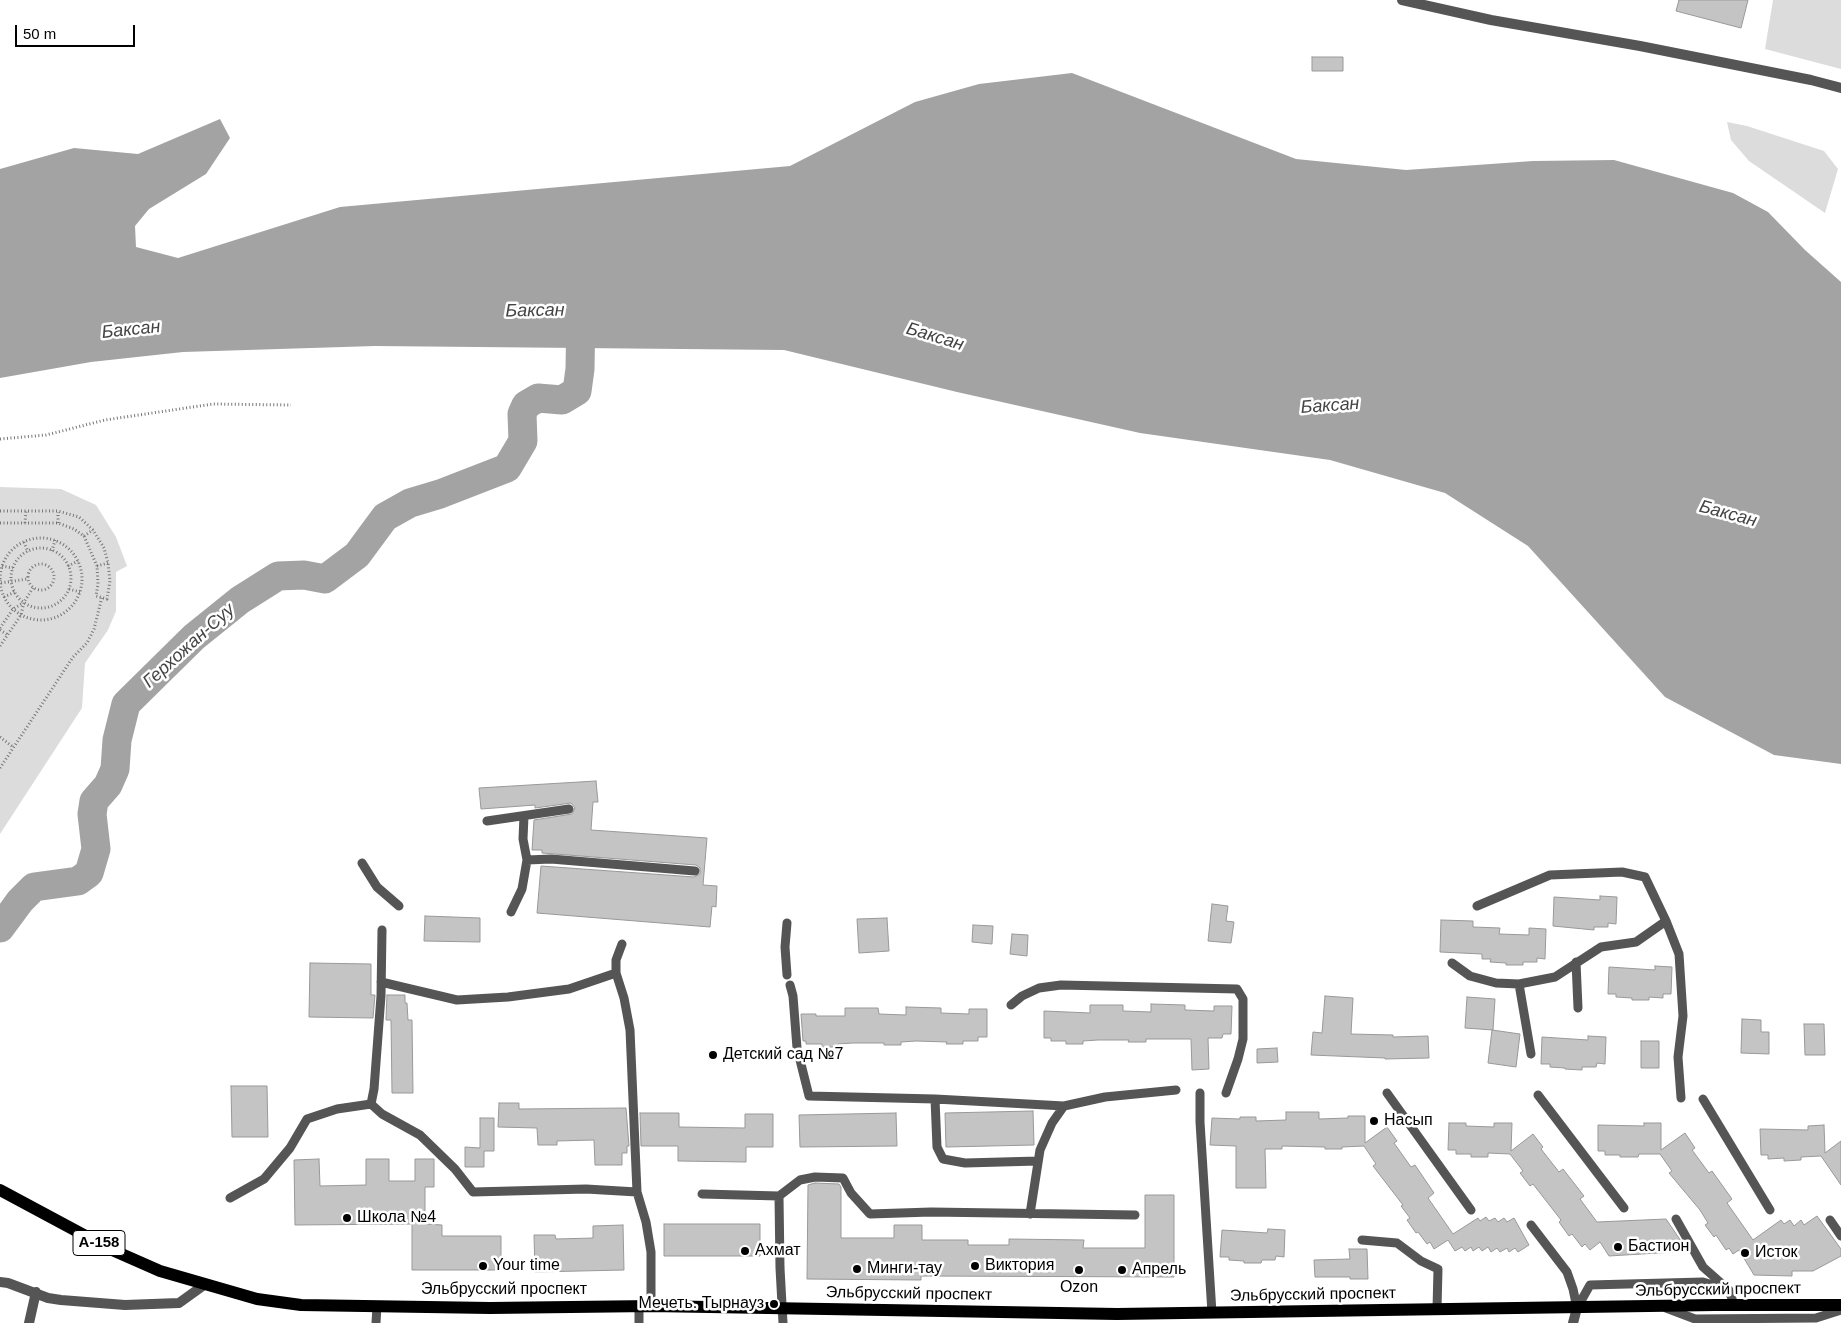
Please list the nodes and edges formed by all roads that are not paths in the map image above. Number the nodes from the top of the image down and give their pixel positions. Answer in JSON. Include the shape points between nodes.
{"nodes":[{"id":1,"x":1402,"y":0,"type":"edge"},
{"id":2,"x":1841,"y":88,"type":"edge"},
{"id":3,"x":569,"y":809,"type":"dead end"},
{"id":4,"x":524,"y":816,"type":"junction"},
{"id":5,"x":487,"y":821,"type":"dead end"},
{"id":6,"x":527,"y":860,"type":"junction"},
{"id":7,"x":362,"y":863,"type":"dead end"},
{"id":8,"x":695,"y":872,"type":"dead end"},
{"id":9,"x":399,"y":906,"type":"dead end"},
{"id":10,"x":1477,"y":906,"type":"dead end"},
{"id":11,"x":511,"y":912,"type":"dead end"},
{"id":12,"x":1666,"y":921,"type":"junction"},
{"id":13,"x":787,"y":923,"type":"dead end"},
{"id":14,"x":382,"y":930,"type":"dead end"},
{"id":15,"x":622,"y":944,"type":"dead end"},
{"id":16,"x":1576,"y":962,"type":"junction"},
{"id":17,"x":1452,"y":963,"type":"dead end"},
{"id":18,"x":616,"y":973,"type":"junction"},
{"id":19,"x":787,"y":975,"type":"dead end"},
{"id":20,"x":381,"y":982,"type":"junction"},
{"id":21,"x":1519,"y":984,"type":"junction"},
{"id":22,"x":790,"y":985,"type":"dead end"},
{"id":23,"x":1011,"y":1005,"type":"dead end"},
{"id":24,"x":1578,"y":1008,"type":"dead end"},
{"id":25,"x":1531,"y":1054,"type":"dead end"},
{"id":26,"x":1176,"y":1090,"type":"dead end"},
{"id":27,"x":1200,"y":1093,"type":"dead end"},
{"id":28,"x":1226,"y":1093,"type":"dead end"},
{"id":29,"x":1387,"y":1093,"type":"dead end"},
{"id":30,"x":1538,"y":1095,"type":"dead end"},
{"id":31,"x":1681,"y":1098,"type":"dead end"},
{"id":32,"x":1703,"y":1098,"type":"dead end"},
{"id":33,"x":935,"y":1099,"type":"junction"},
{"id":34,"x":371,"y":1104,"type":"junction"},
{"id":35,"x":1064,"y":1106,"type":"junction"},
{"id":36,"x":1038,"y":1162,"type":"junction"},
{"id":37,"x":0,"y":1190,"type":"edge"},
{"id":38,"x":637,"y":1192,"type":"junction"},
{"id":39,"x":702,"y":1194,"type":"dead end"},
{"id":40,"x":779,"y":1196,"type":"junction"},
{"id":41,"x":230,"y":1198,"type":"dead end"},
{"id":42,"x":1624,"y":1208,"type":"dead end"},
{"id":43,"x":1471,"y":1210,"type":"dead end"},
{"id":44,"x":1770,"y":1210,"type":"dead end"},
{"id":45,"x":1030,"y":1214,"type":"junction"},
{"id":46,"x":1135,"y":1215,"type":"dead end"},
{"id":47,"x":1676,"y":1219,"type":"dead end"},
{"id":48,"x":1830,"y":1220,"type":"dead end"},
{"id":49,"x":1532,"y":1225,"type":"dead end"},
{"id":50,"x":1841,"y":1236,"type":"edge"},
{"id":51,"x":1362,"y":1240,"type":"dead end"},
{"id":52,"x":0,"y":1282,"type":"edge"},
{"id":53,"x":204,"y":1284,"type":"junction"},
{"id":54,"x":1729,"y":1290,"type":"junction"},
{"id":55,"x":36,"y":1292,"type":"junction"},
{"id":56,"x":1734,"y":1305,"type":"junction"},
{"id":57,"x":1841,"y":1305,"type":"edge"},
{"id":58,"x":377,"y":1306,"type":"junction"},
{"id":59,"x":645,"y":1306,"type":"junction"},
{"id":60,"x":1661,"y":1306,"type":"junction"},
{"id":61,"x":783,"y":1308,"type":"junction"},
{"id":62,"x":1577,"y":1308,"type":"junction"},
{"id":63,"x":1436,"y":1309,"type":"junction"},
{"id":64,"x":1841,"y":1310,"type":"edge"},
{"id":65,"x":1212,"y":1313,"type":"junction"},
{"id":66,"x":29,"y":1323,"type":"edge"},
{"id":67,"x":376,"y":1323,"type":"edge"},
{"id":68,"x":639,"y":1323,"type":"edge"},
{"id":69,"x":783,"y":1323,"type":"edge"},
{"id":70,"x":1573,"y":1323,"type":"edge"}],
"edges":[{"from":1,"to":2,"type":"street"},
{"from":3,"to":4,"type":"lane"},
{"from":4,"to":5,"type":"lane"},
{"from":4,"to":6,"type":"lane","via":[[523,839]]},
{"from":6,"to":8,"type":"lane","via":[[551,859]]},
{"from":6,"to":11,"type":"lane","via":[[522,889]]},
{"from":7,"to":9,"type":"lane","via":[[377,887]]},
{"from":10,"to":12,"type":"lane","via":[[1550,875],[1622,872],[1645,877]]},
{"from":12,"to":16,"type":"lane","via":[[1636,942],[1601,947]]},
{"from":12,"to":31,"type":"lane","via":[[1679,954],[1683,1016],[1678,1057]]},
{"from":13,"to":19,"type":"lane"},
{"from":14,"to":20,"type":"lane"},
{"from":15,"to":18,"type":"lane","via":[[616,960]]},
{"from":16,"to":21,"type":"lane","via":[[1556,977]]},
{"from":16,"to":24,"type":"lane"},
{"from":17,"to":21,"type":"lane","via":[[1470,976],[1496,983]]},
{"from":18,"to":20,"type":"lane","via":[[569,989],[457,1000]]},
{"from":18,"to":38,"type":"lane","via":[[630,1030]]},
{"from":20,"to":34,"type":"lane"},
{"from":21,"to":25,"type":"lane"},
{"from":22,"to":33,"type":"lane","via":[[797,1048],[809,1096]]},
{"from":23,"to":28,"type":"lane","via":[[1039,988],[1061,985],[1237,989],[1243,999],[1243,1039]]},
{"from":26,"to":35,"type":"lane","via":[[1106,1097]]},
{"from":27,"to":65,"type":"lane"},
{"from":29,"to":43,"type":"lane"},
{"from":30,"to":42,"type":"lane"},
{"from":32,"to":44,"type":"lane"},
{"from":33,"to":35,"type":"lane"},
{"from":33,"to":36,"type":"lane","via":[[938,1147],[943,1159],[965,1163]]},
{"from":34,"to":38,"type":"lane","via":[[382,1114],[420,1135],[473,1192],[586,1189]]},
{"from":34,"to":41,"type":"lane","via":[[337,1109],[307,1119],[290,1148],[264,1179]]},
{"from":35,"to":36,"type":"lane","via":[[1048,1132]]},
{"from":36,"to":45,"type":"lane"},
{"from":37,"to":53,"type":"main road","name":"Эльбрусский проспект","number":"А-158","via":[[125,1256]]},
{"from":38,"to":59,"type":"lane","via":[[650,1252]]},
{"from":39,"to":40,"type":"lane"},
{"from":40,"to":45,"type":"lane","via":[[800,1180],[842,1178],[870,1214]]},
{"from":40,"to":61,"type":"lane"},
{"from":45,"to":46,"type":"lane"},
{"from":47,"to":54,"type":"lane","via":[[1703,1267]]},
{"from":48,"to":50,"type":"lane"},
{"from":49,"to":62,"type":"lane","via":[[1567,1272]]},
{"from":51,"to":63,"type":"lane","via":[[1397,1243],[1438,1269]]},
{"from":52,"to":55,"type":"street"},
{"from":53,"to":55,"type":"street","via":[[179,1303],[151,1305],[79,1303],[48,1298]]},
{"from":53,"to":58,"type":"main road","name":"Эльбрусский проспект","number":"А-158","via":[[269,1301],[301,1305]]},
{"from":54,"to":56,"type":"lane"},
{"from":54,"to":62,"type":"lane","via":[[1703,1282],[1590,1285]]},
{"from":55,"to":66,"type":"street"},
{"from":56,"to":57,"type":"main road","name":"Эльбрусский проспект","number":"А-158"},
{"from":56,"to":60,"type":"main road","name":"Эльбрусский проспект","number":"А-158"},
{"from":58,"to":59,"type":"main road","name":"Эльбрусский проспект","number":"А-158"},
{"from":58,"to":67,"type":"lane"},
{"from":59,"to":61,"type":"main road","name":"Эльбрусский проспект","number":"А-158"},
{"from":59,"to":68,"type":"lane"},
{"from":60,"to":62,"type":"main road","name":"Эльбрусский проспект","number":"А-158"},
{"from":60,"to":64,"type":"lane","via":[[1695,1319],[1816,1318]]},
{"from":61,"to":65,"type":"main road","name":"Эльбрусский проспект","number":"А-158"},
{"from":61,"to":69,"type":"lane"},
{"from":62,"to":63,"type":"main road","name":"Эльбрусский проспект","number":"А-158"},
{"from":62,"to":70,"type":"street"},
{"from":63,"to":65,"type":"main road","name":"Эльбрусский проспект","number":"А-158"}]}
